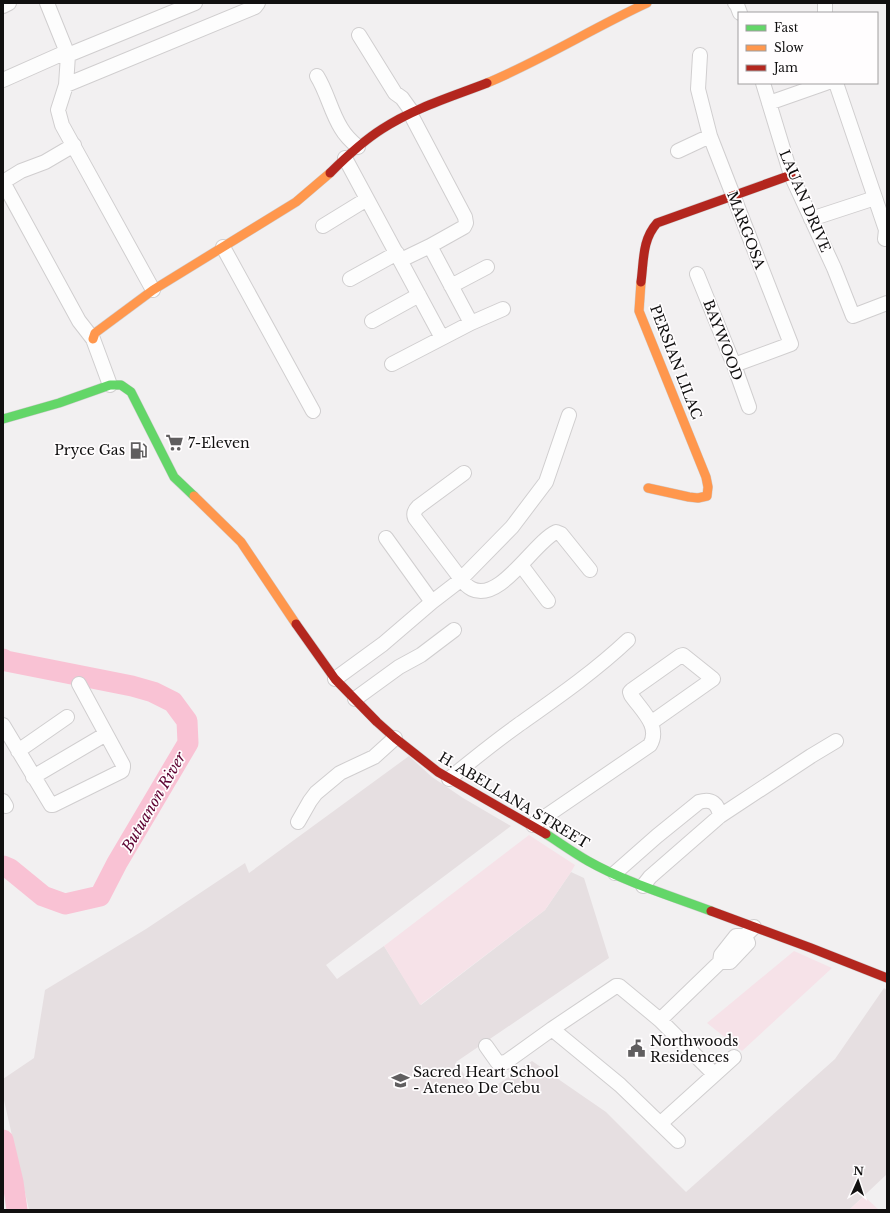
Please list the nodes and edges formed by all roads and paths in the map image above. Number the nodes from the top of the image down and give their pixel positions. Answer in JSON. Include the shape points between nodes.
{"nodes":[{"id":1,"x":9,"y":3,"type":"edge"},
{"id":2,"x":46,"y":3,"type":"edge"},
{"id":3,"x":195,"y":3,"type":"edge"},
{"id":4,"x":258,"y":3,"type":"edge"},
{"id":5,"x":642,"y":4,"type":"edge"},
{"id":6,"x":3,"y":6,"type":"edge"},
{"id":7,"x":360,"y":35,"type":"dead end"},
{"id":8,"x":67,"y":54,"type":"junction"},
{"id":9,"x":700,"y":56,"type":"dead end"},
{"id":10,"x":317,"y":76,"type":"dead end"},
{"id":11,"x":3,"y":80,"type":"edge"},
{"id":12,"x":763,"y":84,"type":"edge"},
{"id":13,"x":823,"y":84,"type":"edge"},
{"id":14,"x":836,"y":84,"type":"edge"},
{"id":15,"x":66,"y":85,"type":"junction"},
{"id":16,"x":769,"y":103,"type":"junction"},
{"id":17,"x":411,"y":112,"type":"junction"},
{"id":18,"x":710,"y":136,"type":"junction"},
{"id":19,"x":74,"y":145,"type":"junction"},
{"id":20,"x":358,"y":147,"type":"junction"},
{"id":21,"x":678,"y":151,"type":"dead end"},
{"id":22,"x":345,"y":158,"type":"junction"},
{"id":23,"x":791,"y":175,"type":"junction"},
{"id":24,"x":733,"y":197,"type":"junction"},
{"id":25,"x":875,"y":198,"type":"junction"},
{"id":26,"x":368,"y":199,"type":"junction"},
{"id":27,"x":811,"y":219,"type":"junction"},
{"id":28,"x":323,"y":226,"type":"dead end"},
{"id":29,"x":884,"y":239,"type":"dead end"},
{"id":30,"x":430,"y":246,"type":"junction"},
{"id":31,"x":223,"y":247,"type":"junction"},
{"id":32,"x":399,"y":256,"type":"junction"},
{"id":33,"x":487,"y":267,"type":"dead end"},
{"id":34,"x":698,"y":274,"type":"dead end"},
{"id":35,"x":350,"y":280,"type":"dead end"},
{"id":36,"x":451,"y":286,"type":"junction"},
{"id":37,"x":154,"y":290,"type":"junction"},
{"id":38,"x":420,"y":295,"type":"junction"},
{"id":39,"x":887,"y":304,"type":"edge"},
{"id":40,"x":503,"y":309,"type":"dead end"},
{"id":41,"x":372,"y":321,"type":"dead end"},
{"id":42,"x":471,"y":323,"type":"junction"},
{"id":43,"x":442,"y":338,"type":"junction"},
{"id":44,"x":93,"y":339,"type":"junction"},
{"id":45,"x":392,"y":364,"type":"dead end"},
{"id":46,"x":734,"y":365,"type":"junction"},
{"id":47,"x":116,"y":385,"type":"junction"},
{"id":48,"x":749,"y":407,"type":"dead end"},
{"id":49,"x":313,"y":411,"type":"dead end"},
{"id":50,"x":569,"y":414,"type":"dead end"},
{"id":51,"x":3,"y":419,"type":"edge"},
{"id":52,"x":464,"y":473,"type":"dead end"},
{"id":53,"x":648,"y":488,"type":"dead end"},
{"id":54,"x":386,"y":538,"type":"dead end"},
{"id":55,"x":521,"y":565,"type":"junction"},
{"id":56,"x":590,"y":570,"type":"dead end"},
{"id":57,"x":461,"y":579,"type":"junction"},
{"id":58,"x":548,"y":601,"type":"dead end"},
{"id":59,"x":432,"y":602,"type":"junction"},
{"id":60,"x":454,"y":630,"type":"dead end"},
{"id":61,"x":628,"y":640,"type":"dead end"},
{"id":62,"x":335,"y":679,"type":"junction"},
{"id":63,"x":80,"y":684,"type":"dead end"},
{"id":64,"x":355,"y":699,"type":"junction"},
{"id":65,"x":67,"y":717,"type":"dead end"},
{"id":66,"x":652,"y":722,"type":"junction"},
{"id":67,"x":3,"y":725,"type":"edge"},
{"id":68,"x":106,"y":734,"type":"junction"},
{"id":69,"x":396,"y":738,"type":"junction"},
{"id":70,"x":836,"y":741,"type":"dead end"},
{"id":71,"x":18,"y":750,"type":"junction"},
{"id":72,"x":33,"y":777,"type":"junction"},
{"id":73,"x":449,"y":779,"type":"junction"},
{"id":74,"x":720,"y":816,"type":"junction"},
{"id":75,"x":298,"y":822,"type":"dead end"},
{"id":76,"x":533,"y":825,"type":"junction"},
{"id":77,"x":615,"y":873,"type":"junction"},
{"id":78,"x":643,"y":886,"type":"junction"},
{"id":79,"x":750,"y":931,"type":"junction"},
{"id":80,"x":887,"y":978,"type":"edge"},
{"id":81,"x":660,"y":1020,"type":"junction"},
{"id":82,"x":552,"y":1028,"type":"junction"},
{"id":83,"x":486,"y":1046,"type":"dead end"},
{"id":84,"x":734,"y":1057,"type":"dead end"},
{"id":85,"x":714,"y":1074,"type":"junction"},
{"id":86,"x":661,"y":1123,"type":"junction"},
{"id":87,"x":678,"y":1141,"type":"dead end"}],
"edges":[{"from":1,"to":6,"type":"street"},
{"from":2,"to":8,"type":"street"},
{"from":3,"to":8,"type":"street"},
{"from":4,"to":15,"type":"street","via":[[256,7]]},
{"from":5,"to":17,"type":"street","via":[[497,79]]},
{"from":7,"to":17,"type":"street","via":[[395,93],[402,98]]},
{"from":8,"to":11,"type":"street"},
{"from":8,"to":15,"type":"street"},
{"from":9,"to":18,"type":"street","name":"MARGOSA","via":[[698,89]]},
{"from":10,"to":20,"type":"street","via":[[341,129]]},
{"from":12,"to":16,"type":"street","name":"LAUAN DRIVE"},
{"from":13,"to":16,"type":"street"},
{"from":14,"to":25,"type":"street"},
{"from":15,"to":19,"type":"street","via":[[58,110],[62,125]]},
{"from":16,"to":23,"type":"street","name":"LAUAN DRIVE"},
{"from":17,"to":20,"type":"street","via":[[380,130]]},
{"from":17,"to":30,"type":"street","via":[[466,223],[464,228]]},
{"from":18,"to":21,"type":"street"},
{"from":18,"to":24,"type":"street","name":"MARGOSA"},
{"from":19,"to":37,"type":"street"},
{"from":19,"to":44,"type":"street","via":[[3,182],[79,321]]},
{"from":20,"to":22,"type":"street"},
{"from":22,"to":26,"type":"street"},
{"from":22,"to":31,"type":"street","via":[[296,202]]},
{"from":23,"to":24,"type":"street","name":"PERSIAN LILAC"},
{"from":23,"to":27,"type":"street","name":"LAUAN DRIVE"},
{"from":24,"to":46,"type":"street","name":"MARGOSA","via":[[791,344]]},
{"from":24,"to":53,"type":"street","name":"PERSIAN LILAC","via":[[657,223],[646,241],[640,311],[708,487],[707,496],[698,498]]},
{"from":25,"to":27,"type":"street"},
{"from":25,"to":29,"type":"street","via":[[886,230]]},
{"from":26,"to":28,"type":"street"},
{"from":26,"to":32,"type":"street"},
{"from":27,"to":39,"type":"street","name":"LAUAN DRIVE","via":[[853,316]]},
{"from":30,"to":32,"type":"street"},
{"from":30,"to":36,"type":"street"},
{"from":31,"to":37,"type":"street"},
{"from":31,"to":49,"type":"street"},
{"from":32,"to":35,"type":"street"},
{"from":32,"to":38,"type":"street"},
{"from":33,"to":36,"type":"street"},
{"from":34,"to":46,"type":"street","name":"BAYWOOD"},
{"from":36,"to":42,"type":"street"},
{"from":37,"to":44,"type":"street","via":[[95,333]]},
{"from":38,"to":41,"type":"street"},
{"from":38,"to":43,"type":"street"},
{"from":40,"to":42,"type":"street"},
{"from":42,"to":43,"type":"street"},
{"from":43,"to":45,"type":"street"},
{"from":44,"to":47,"type":"street"},
{"from":46,"to":48,"type":"street","name":"BAYWOOD"},
{"from":47,"to":51,"type":"street"},
{"from":47,"to":62,"type":"street","name":"H. ABELLANA STREET","via":[[131,392],[174,477],[241,542]]},
{"from":50,"to":57,"type":"street","via":[[546,482],[512,527]]},
{"from":52,"to":57,"type":"street","via":[[418,507],[414,514]]},
{"from":54,"to":59,"type":"street"},
{"from":55,"to":56,"type":"street","via":[[556,532],[561,534]]},
{"from":55,"to":57,"type":"street","via":[[490,590],[474,590]]},
{"from":55,"to":58,"type":"street"},
{"from":57,"to":59,"type":"street"},
{"from":59,"to":62,"type":"street","via":[[383,644]]},
{"from":60,"to":64,"type":"street","via":[[422,655]]},
{"from":61,"to":73,"type":"street","via":[[590,673]]},
{"from":62,"to":64,"type":"street","name":"H. ABELLANA STREET"},
{"from":63,"to":68,"type":"street"},
{"from":64,"to":69,"type":"street","name":"H. ABELLANA STREET"},
{"from":65,"to":71,"type":"street"},
{"from":66,"to":66,"type":"street","via":[[689,696],[713,679],[686,656],[680,656],[630,692]]},
{"from":66,"to":76,"type":"street","via":[[653,740],[650,745]]},
{"from":67,"to":71,"type":"street"},
{"from":68,"to":72,"type":"street"},
{"from":68,"to":72,"type":"street","via":[[123,765],[122,771],[53,806]]},
{"from":69,"to":73,"type":"street","name":"H. ABELLANA STREET"},
{"from":69,"to":75,"type":"street","via":[[374,756],[340,773],[316,793]]},
{"from":70,"to":74,"type":"street"},
{"from":71,"to":72,"type":"street"},
{"from":73,"to":76,"type":"street","name":"H. ABELLANA STREET"},
{"from":74,"to":77,"type":"street","via":[[719,808],[715,804],[704,800],[699,802]]},
{"from":74,"to":78,"type":"street"},
{"from":76,"to":77,"type":"street","name":"H. ABELLANA STREET","via":[[588,861]]},
{"from":77,"to":78,"type":"street","name":"H. ABELLANA STREET"},
{"from":78,"to":79,"type":"street","name":"H. ABELLANA STREET"},
{"from":79,"to":80,"type":"street","name":"H. ABELLANA STREET"},
{"from":79,"to":81,"type":"street","via":[[748,943],[730,962],[720,962]]},
{"from":81,"to":82,"type":"street","via":[[621,987],[616,986]]},
{"from":81,"to":85,"type":"street"},
{"from":82,"to":83,"type":"street","via":[[504,1063],[498,1063]]},
{"from":82,"to":86,"type":"street"},
{"from":84,"to":85,"type":"street"},
{"from":85,"to":86,"type":"street"},
{"from":86,"to":87,"type":"street"}]}
